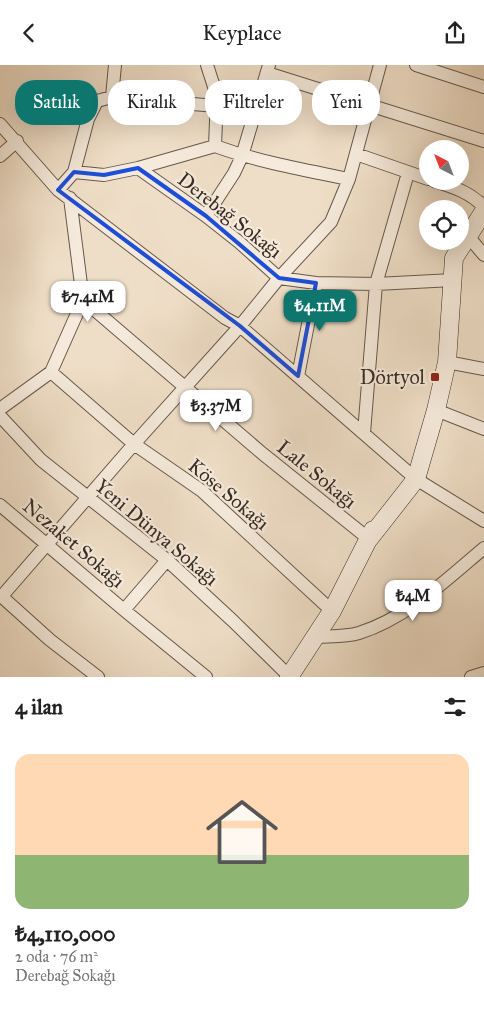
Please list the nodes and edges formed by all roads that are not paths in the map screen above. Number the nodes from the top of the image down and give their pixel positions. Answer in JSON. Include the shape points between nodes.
{"nodes":[{"id":1,"x":115,"y":65,"type":"edge"},
{"id":2,"x":207,"y":65,"type":"edge"},
{"id":3,"x":380,"y":65,"type":"edge"},
{"id":4,"x":416,"y":65,"type":"edge"},
{"id":5,"x":268,"y":69,"type":"edge"},
{"id":6,"x":114,"y":80,"type":"edge"},
{"id":7,"x":212,"y":80,"type":"edge"},
{"id":8,"x":376,"y":80,"type":"edge"},
{"id":9,"x":312,"y":85,"type":"edge"},
{"id":10,"x":484,"y":87,"type":"edge"},
{"id":11,"x":108,"y":98,"type":"edge"},
{"id":12,"x":380,"y":108,"type":"edge"},
{"id":13,"x":0,"y":124,"type":"edge"},
{"id":14,"x":216,"y":125,"type":"edge"},
{"id":15,"x":364,"y":125,"type":"edge"},
{"id":16,"x":16,"y":141,"type":"junction"},
{"id":17,"x":484,"y":141,"type":"edge"},
{"id":18,"x":215,"y":146,"type":"junction"},
{"id":19,"x":356,"y":154,"type":"junction"},
{"id":20,"x":0,"y":156,"type":"edge"},
{"id":21,"x":242,"y":156,"type":"junction"},
{"id":22,"x":138,"y":169,"type":"junction"},
{"id":23,"x":74,"y":172,"type":"junction"},
{"id":24,"x":408,"y":173,"type":"junction"},
{"id":25,"x":419,"y":176,"type":"edge"},
{"id":26,"x":349,"y":179,"type":"junction"},
{"id":27,"x":58,"y":190,"type":"junction"},
{"id":28,"x":459,"y":190,"type":"edge"},
{"id":29,"x":70,"y":198,"type":"junction"},
{"id":30,"x":484,"y":209,"type":"edge"},
{"id":31,"x":206,"y":216,"type":"junction"},
{"id":32,"x":469,"y":234,"type":"edge"},
{"id":33,"x":469,"y":237,"type":"edge"},
{"id":34,"x":459,"y":250,"type":"edge"},
{"id":35,"x":484,"y":255,"type":"edge"},
{"id":36,"x":279,"y":278,"type":"junction"},
{"id":37,"x":453,"y":280,"type":"junction"},
{"id":38,"x":316,"y":283,"type":"junction"},
{"id":39,"x":376,"y":284,"type":"junction"},
{"id":40,"x":83,"y":300,"type":"junction"},
{"id":41,"x":240,"y":326,"type":"junction"},
{"id":42,"x":447,"y":362,"type":"junction"},
{"id":43,"x":484,"y":369,"type":"edge"},
{"id":44,"x":50,"y":372,"type":"junction"},
{"id":45,"x":298,"y":376,"type":"junction"},
{"id":46,"x":185,"y":387,"type":"junction"},
{"id":47,"x":0,"y":409,"type":"edge"},
{"id":48,"x":436,"y":410,"type":"junction"},
{"id":49,"x":0,"y":416,"type":"edge"},
{"id":50,"x":484,"y":429,"type":"edge"},
{"id":51,"x":364,"y":433,"type":"junction"},
{"id":52,"x":134,"y":444,"type":"junction"},
{"id":53,"x":411,"y":475,"type":"junction"},
{"id":54,"x":88,"y":497,"type":"junction"},
{"id":55,"x":0,"y":505,"type":"edge"},
{"id":56,"x":484,"y":521,"type":"edge"},
{"id":57,"x":369,"y":539,"type":"junction"},
{"id":58,"x":47,"y":545,"type":"junction"},
{"id":59,"x":484,"y":548,"type":"edge"},
{"id":60,"x":167,"y":560,"type":"junction"},
{"id":61,"x":1,"y":595,"type":"edge"},
{"id":62,"x":124,"y":610,"type":"junction"},
{"id":63,"x":332,"y":611,"type":"junction"},
{"id":64,"x":316,"y":637,"type":"junction"},
{"id":65,"x":484,"y":673,"type":"edge"},
{"id":66,"x":98,"y":677,"type":"edge"},
{"id":67,"x":206,"y":677,"type":"edge"},
{"id":68,"x":290,"y":677,"type":"edge"},
{"id":69,"x":471,"y":677,"type":"edge"}],
"edges":[{"from":1,"to":6,"type":"street"},
{"from":2,"to":7,"type":"street"},
{"from":3,"to":8,"type":"street"},
{"from":4,"to":10,"type":"street"},
{"from":5,"to":9,"type":"street"},
{"from":5,"to":21,"type":"street"},
{"from":11,"to":23,"type":"street","via":[[97,101],[88,119]]},
{"from":12,"to":17,"type":"street"},
{"from":13,"to":16,"type":"street"},
{"from":14,"to":18,"type":"street"},
{"from":15,"to":19,"type":"street"},
{"from":16,"to":20,"type":"street"},
{"from":16,"to":27,"type":"street"},
{"from":18,"to":21,"type":"street"},
{"from":18,"to":22,"type":"street"},
{"from":19,"to":24,"type":"street"},
{"from":19,"to":26,"type":"street"},
{"from":21,"to":26,"type":"street"},
{"from":21,"to":31,"type":"street"},
{"from":22,"to":23,"type":"street","via":[[104,175]]},
{"from":22,"to":31,"type":"street","name":"Derebağ Sokağı"},
{"from":23,"to":27,"type":"street"},
{"from":24,"to":25,"type":"street"},
{"from":24,"to":39,"type":"street"},
{"from":26,"to":36,"type":"street","via":[[331,221]]},
{"from":27,"to":29,"type":"street"},
{"from":28,"to":30,"type":"street","via":[[472,196]]},
{"from":29,"to":40,"type":"street"},
{"from":29,"to":41,"type":"street"},
{"from":30,"to":32,"type":"street"},
{"from":31,"to":36,"type":"street","name":"Derebağ Sokağı"},
{"from":33,"to":35,"type":"street"},
{"from":34,"to":37,"type":"street","via":[[454,258]]},
{"from":36,"to":38,"type":"street","name":"Derebağ Sokağı"},
{"from":36,"to":41,"type":"street"},
{"from":37,"to":39,"type":"street","name":"Derebağ Sokağı"},
{"from":37,"to":42,"type":"street"},
{"from":38,"to":39,"type":"street","name":"Derebağ Sokağı"},
{"from":38,"to":45,"type":"street"},
{"from":39,"to":51,"type":"street"},
{"from":40,"to":44,"type":"street"},
{"from":40,"to":46,"type":"street","name":"Lale Sokağı"},
{"from":41,"to":45,"type":"street"},
{"from":41,"to":46,"type":"street"},
{"from":42,"to":43,"type":"street"},
{"from":42,"to":48,"type":"street"},
{"from":44,"to":47,"type":"street"},
{"from":44,"to":52,"type":"street","name":"Köse Sokağı"},
{"from":45,"to":51,"type":"street"},
{"from":46,"to":52,"type":"street"},
{"from":46,"to":57,"type":"street","name":"Lale Sokağı"},
{"from":48,"to":50,"type":"street"},
{"from":48,"to":53,"type":"street"},
{"from":49,"to":54,"type":"street","name":"Yeni Dünya Sokağı","via":[[41,460]]},
{"from":51,"to":53,"type":"street"},
{"from":52,"to":54,"type":"street"},
{"from":52,"to":63,"type":"street","name":"Köse Sokağı","via":[[202,491]]},
{"from":53,"to":56,"type":"street"},
{"from":53,"to":57,"type":"street"},
{"from":54,"to":58,"type":"street"},
{"from":54,"to":60,"type":"street","name":"Yeni Dünya Sokağı"},
{"from":55,"to":58,"type":"street","name":"Nezaket Sokağı"},
{"from":57,"to":63,"type":"street"},
{"from":58,"to":61,"type":"street"},
{"from":58,"to":62,"type":"street","name":"Nezaket Sokağı"},
{"from":59,"to":64,"type":"street","via":[[432,592],[394,618],[358,634]]},
{"from":60,"to":62,"type":"street","name":"Nezaket Sokağı"},
{"from":60,"to":68,"type":"street","name":"Yeni Dünya Sokağı"},
{"from":61,"to":66,"type":"street","via":[[50,640]]},
{"from":62,"to":67,"type":"street","name":"Nezaket Sokağı"},
{"from":63,"to":64,"type":"street"},
{"from":64,"to":68,"type":"street"},
{"from":65,"to":69,"type":"street"}]}
